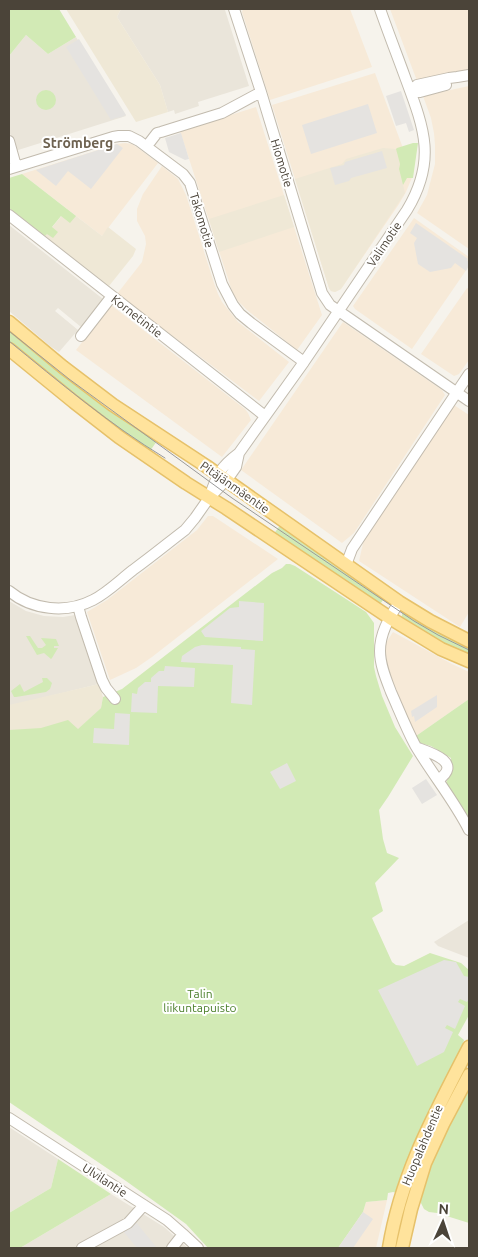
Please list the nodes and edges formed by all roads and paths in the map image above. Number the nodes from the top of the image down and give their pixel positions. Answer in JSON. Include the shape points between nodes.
{"nodes":[{"id":1,"x":234,"y":9,"type":"edge"},
{"id":2,"x":380,"y":9,"type":"edge"},
{"id":3,"x":469,"y":75,"type":"edge"},
{"id":4,"x":411,"y":91,"type":"junction"},
{"id":5,"x":261,"y":92,"type":"junction"},
{"id":6,"x":9,"y":141,"type":"edge"},
{"id":7,"x":146,"y":146,"type":"junction"},
{"id":8,"x":12,"y":168,"type":"edge"},
{"id":9,"x":9,"y":215,"type":"edge"},
{"id":10,"x":112,"y":296,"type":"junction"},
{"id":11,"x":338,"y":311,"type":"junction"},
{"id":12,"x":9,"y":322,"type":"edge"},
{"id":13,"x":81,"y":336,"type":"dead end"},
{"id":14,"x":9,"y":349,"type":"edge"},
{"id":15,"x":304,"y":362,"type":"junction"},
{"id":16,"x":469,"y":374,"type":"edge"},
{"id":17,"x":457,"y":392,"type":"junction"},
{"id":18,"x":469,"y":401,"type":"edge"},
{"id":19,"x":265,"y":416,"type":"junction"},
{"id":20,"x":222,"y":478,"type":"junction"},
{"id":21,"x":209,"y":498,"type":"junction"},
{"id":22,"x":342,"y":562,"type":"junction"},
{"id":23,"x":9,"y":591,"type":"edge"},
{"id":24,"x":399,"y":602,"type":"junction"},
{"id":25,"x":78,"y":606,"type":"junction"},
{"id":26,"x":390,"y":618,"type":"junction"},
{"id":27,"x":469,"y":641,"type":"edge"},
{"id":28,"x":469,"y":662,"type":"edge"},
{"id":29,"x":115,"y":699,"type":"dead end"},
{"id":30,"x":418,"y":748,"type":"junction"},
{"id":31,"x":438,"y":780,"type":"junction"},
{"id":32,"x":469,"y":830,"type":"edge"},
{"id":33,"x":469,"y":1048,"type":"edge"},
{"id":34,"x":469,"y":1075,"type":"edge"},
{"id":35,"x":9,"y":1118,"type":"edge"},
{"id":36,"x":144,"y":1205,"type":"junction"},
{"id":37,"x":184,"y":1234,"type":"junction"},
{"id":38,"x":82,"y":1248,"type":"edge"},
{"id":39,"x":172,"y":1248,"type":"edge"},
{"id":40,"x":198,"y":1248,"type":"edge"},
{"id":41,"x":389,"y":1248,"type":"edge"},
{"id":42,"x":402,"y":1248,"type":"edge"}],
"edges":[{"from":1,"to":5,"type":"street","name":"Hiomotie"},
{"from":2,"to":4,"type":"street","name":"Valimotie"},
{"from":3,"to":4,"type":"street","via":[[458,77],[450,84],[420,92]]},
{"from":4,"to":11,"type":"street","name":"Valimotie","via":[[424,137],[425,160],[420,183],[407,210]]},
{"from":5,"to":7,"type":"street","via":[[222,113],[161,132]]},
{"from":5,"to":11,"type":"street","name":"Hiomotie","via":[[322,293]]},
{"from":6,"to":8,"type":"street"},
{"from":7,"to":8,"type":"street","name":"Takomotie","via":[[133,137],[119,136]]},
{"from":7,"to":15,"type":"street","name":"Takomotie","via":[[190,183],[222,284],[233,305],[251,323]]},
{"from":9,"to":10,"type":"street","name":"Kornetintie"},
{"from":10,"to":13,"type":"street"},
{"from":10,"to":19,"type":"street","name":"Kornetintie"},
{"from":11,"to":15,"type":"street","name":"Valimotie"},
{"from":11,"to":17,"type":"street","name":"Hiomotie"},
{"from":12,"to":20,"type":"main road","name":"Pitäjänmäentie","via":[[113,405]]},
{"from":14,"to":21,"type":"main road","name":"Pitäjänmäentie","via":[[119,437]]},
{"from":15,"to":19,"type":"street","name":"Valimotie"},
{"from":16,"to":17,"type":"street"},
{"from":17,"to":18,"type":"street","name":"Hiomotie"},
{"from":17,"to":22,"type":"street"},
{"from":19,"to":20,"type":"street","name":"Valimotie","via":[[239,453],[236,467]]},
{"from":20,"to":21,"type":"street","name":"Valimotie"},
{"from":20,"to":22,"type":"main road","name":"Pitäjänmäentie"},
{"from":21,"to":25,"type":"street","name":"Valimotie","via":[[185,530],[97,598]]},
{"from":21,"to":26,"type":"main road","name":"Pitäjänmäentie"},
{"from":22,"to":24,"type":"main road","name":"Pitäjänmäentie"},
{"from":23,"to":25,"type":"street","via":[[21,600],[45,608]]},
{"from":24,"to":26,"type":"street"},
{"from":24,"to":27,"type":"main road","name":"Pitäjänmäentie"},
{"from":25,"to":29,"type":"street","via":[[102,680]]},
{"from":26,"to":28,"type":"main road","name":"Pitäjänmäentie"},
{"from":26,"to":30,"type":"street","via":[[381,640],[381,662],[400,713]]},
{"from":30,"to":31,"type":"street"},
{"from":30,"to":31,"type":"street","via":[[444,761],[447,770]]},
{"from":31,"to":32,"type":"street"},
{"from":33,"to":41,"type":"main road","name":"Huopalahdentie","via":[[414,1158]]},
{"from":34,"to":42,"type":"main road","name":"Huopalahdentie","via":[[425,1163]]},
{"from":35,"to":36,"type":"street","name":"Ulvilantie"},
{"from":36,"to":37,"type":"street","name":"Ulvilantie"},
{"from":36,"to":38,"type":"street","via":[[128,1222]]},
{"from":37,"to":39,"type":"street"},
{"from":37,"to":40,"type":"street","name":"Ulvilantie"}]}
